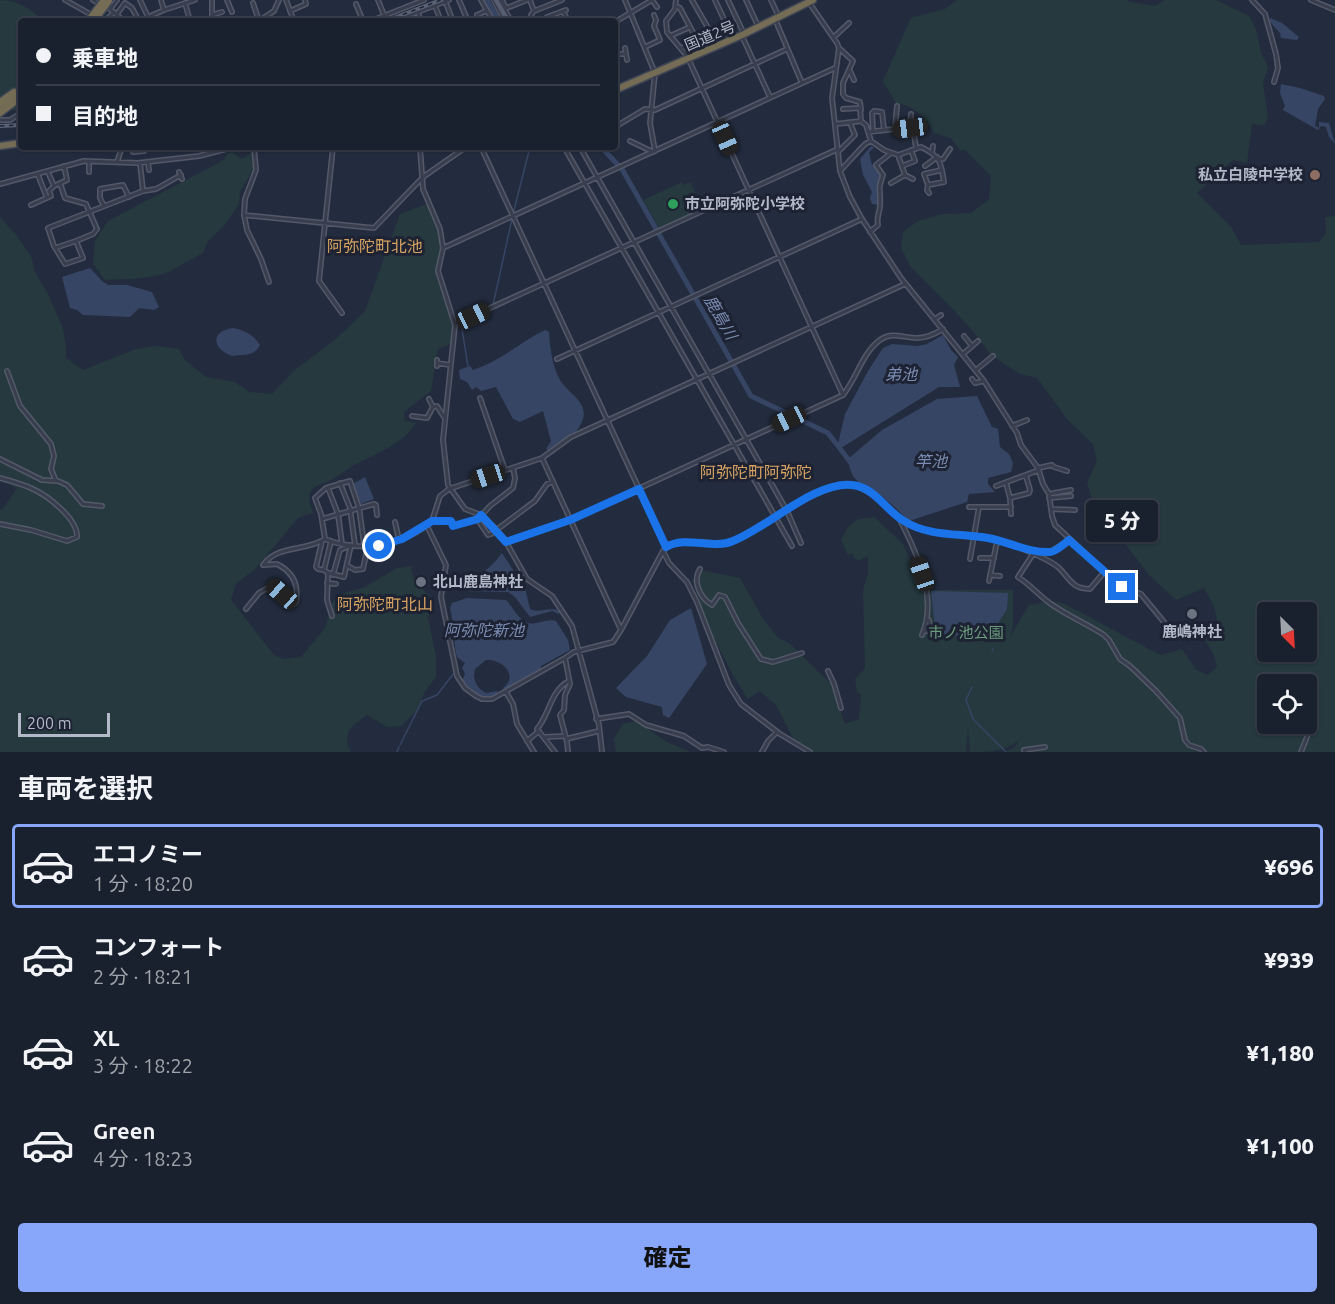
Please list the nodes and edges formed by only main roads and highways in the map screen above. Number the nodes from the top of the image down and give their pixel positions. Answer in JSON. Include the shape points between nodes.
{"nodes":[{"id":1,"x":110,"y":0,"type":"edge"},
{"id":2,"x":498,"y":0,"type":"edge"},
{"id":3,"x":101,"y":1,"type":"edge"},
{"id":4,"x":809,"y":1,"type":"edge"},
{"id":5,"x":88,"y":18,"type":"edge"},
{"id":6,"x":96,"y":18,"type":"edge"},
{"id":7,"x":507,"y":18,"type":"edge"},
{"id":8,"x":618,"y":87,"type":"edge"},
{"id":9,"x":18,"y":92,"type":"edge"},
{"id":10,"x":18,"y":92,"type":"edge"},
{"id":11,"x":18,"y":99,"type":"edge"},
{"id":12,"x":0,"y":102,"type":"edge"},
{"id":13,"x":0,"y":107,"type":"edge"},
{"id":14,"x":0,"y":113,"type":"edge"},
{"id":15,"x":18,"y":143,"type":"edge"},
{"id":16,"x":1,"y":145,"type":"edge"}],
"edges":[{"from":1,"to":6,"type":"highway","bridge":true},
{"from":2,"to":7,"type":"main road"},
{"from":3,"to":5,"type":"highway","bridge":true},
{"from":4,"to":8,"type":"highway","name":"国道2号","via":[[743,35]]},
{"from":9,"to":12,"type":"highway"},
{"from":10,"to":13,"type":"highway"},
{"from":11,"to":14,"type":"highway"},
{"from":15,"to":16,"type":"highway"}]}
